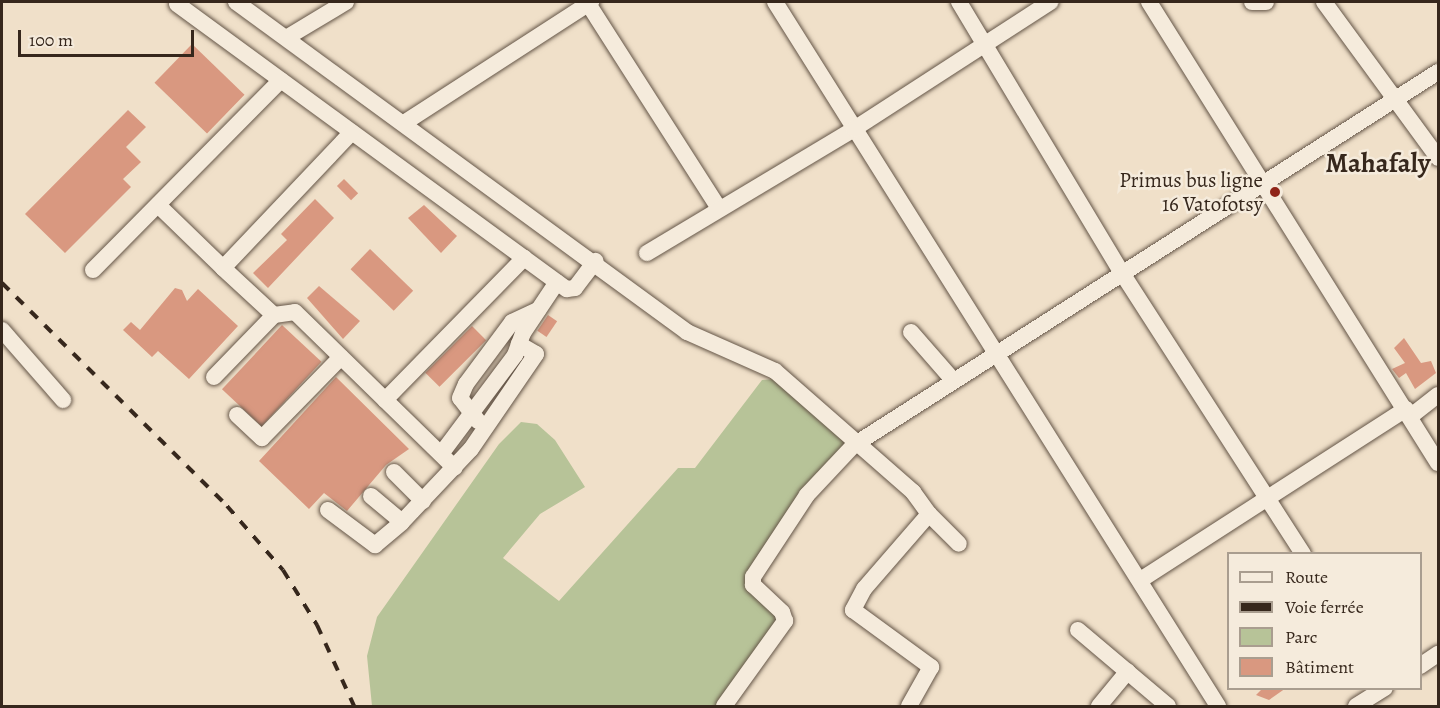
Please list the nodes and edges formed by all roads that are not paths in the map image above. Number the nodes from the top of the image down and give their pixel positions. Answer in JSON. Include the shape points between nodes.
{"nodes":[{"id":1,"x":236,"y":2,"type":"edge"},
{"id":2,"x":346,"y":2,"type":"edge"},
{"id":3,"x":589,"y":2,"type":"edge"},
{"id":4,"x":775,"y":2,"type":"edge"},
{"id":5,"x":959,"y":2,"type":"edge"},
{"id":6,"x":1050,"y":2,"type":"edge"},
{"id":7,"x":1149,"y":2,"type":"edge"},
{"id":8,"x":1252,"y":2,"type":"edge"},
{"id":9,"x":1266,"y":2,"type":"edge"},
{"id":10,"x":1324,"y":2,"type":"edge"},
{"id":11,"x":177,"y":4,"type":"dead end"},
{"id":12,"x":286,"y":38,"type":"junction"},
{"id":13,"x":986,"y":44,"type":"junction"},
{"id":14,"x":1438,"y":72,"type":"edge"},
{"id":15,"x":281,"y":80,"type":"junction"},
{"id":16,"x":1398,"y":99,"type":"junction"},
{"id":17,"x":404,"y":123,"type":"junction"},
{"id":18,"x":854,"y":129,"type":"junction"},
{"id":19,"x":352,"y":132,"type":"junction"},
{"id":20,"x":1438,"y":158,"type":"edge"},
{"id":21,"x":1263,"y":187,"type":"junction"},
{"id":22,"x":158,"y":205,"type":"junction"},
{"id":23,"x":718,"y":207,"type":"junction"},
{"id":24,"x":646,"y":253,"type":"dead end"},
{"id":25,"x":524,"y":258,"type":"junction"},
{"id":26,"x":595,"y":261,"type":"junction"},
{"id":27,"x":223,"y":268,"type":"junction"},
{"id":28,"x":93,"y":270,"type":"dead end"},
{"id":29,"x":1122,"y":273,"type":"junction"},
{"id":30,"x":557,"y":282,"type":"junction"},
{"id":31,"x":538,"y":310,"type":"junction"},
{"id":32,"x":274,"y":315,"type":"junction"},
{"id":33,"x":2,"y":330,"type":"edge"},
{"id":34,"x":911,"y":332,"type":"dead end"},
{"id":35,"x":519,"y":344,"type":"junction"},
{"id":36,"x":996,"y":352,"type":"junction"},
{"id":37,"x":341,"y":357,"type":"junction"},
{"id":38,"x":214,"y":377,"type":"dead end"},
{"id":39,"x":953,"y":380,"type":"junction"},
{"id":40,"x":1438,"y":395,"type":"edge"},
{"id":41,"x":63,"y":400,"type":"dead end"},
{"id":42,"x":386,"y":400,"type":"junction"},
{"id":43,"x":1408,"y":413,"type":"junction"},
{"id":44,"x":237,"y":415,"type":"dead end"},
{"id":45,"x":470,"y":415,"type":"junction"},
{"id":46,"x":486,"y":427,"type":"junction"},
{"id":47,"x":854,"y":445,"type":"junction"},
{"id":48,"x":441,"y":454,"type":"junction"},
{"id":49,"x":1438,"y":463,"type":"edge"},
{"id":50,"x":455,"y":468,"type":"junction"},
{"id":51,"x":394,"y":472,"type":"dead end"},
{"id":52,"x":371,"y":496,"type":"dead end"},
{"id":53,"x":1268,"y":498,"type":"junction"},
{"id":54,"x":423,"y":501,"type":"junction"},
{"id":55,"x":328,"y":510,"type":"dead end"},
{"id":56,"x":929,"y":514,"type":"junction"},
{"id":57,"x":402,"y":522,"type":"junction"},
{"id":58,"x":959,"y":544,"type":"dead end"},
{"id":59,"x":1302,"y":552,"type":"edge"},
{"id":60,"x":1142,"y":579,"type":"junction"},
{"id":61,"x":1078,"y":630,"type":"dead end"},
{"id":62,"x":1438,"y":654,"type":"edge"},
{"id":63,"x":1422,"y":665,"type":"edge"},
{"id":64,"x":1128,"y":671,"type":"junction"},
{"id":65,"x":1382,"y":690,"type":"edge"},
{"id":66,"x":724,"y":706,"type":"edge"},
{"id":67,"x":909,"y":706,"type":"edge"},
{"id":68,"x":1099,"y":706,"type":"edge"},
{"id":69,"x":1168,"y":706,"type":"edge"},
{"id":70,"x":1218,"y":706,"type":"edge"},
{"id":71,"x":1356,"y":706,"type":"edge"}],
"edges":[{"from":1,"to":12,"type":"street"},
{"from":2,"to":12,"type":"street"},
{"from":3,"to":17,"type":"street"},
{"from":3,"to":23,"type":"street"},
{"from":4,"to":18,"type":"street"},
{"from":5,"to":13,"type":"street"},
{"from":6,"to":13,"type":"street"},
{"from":7,"to":21,"type":"street"},
{"from":8,"to":9,"type":"street"},
{"from":10,"to":16,"type":"street"},
{"from":11,"to":15,"type":"street"},
{"from":12,"to":17,"type":"street"},
{"from":13,"to":18,"type":"street"},
{"from":13,"to":29,"type":"street"},
{"from":14,"to":16,"type":"street"},
{"from":15,"to":19,"type":"street"},
{"from":15,"to":22,"type":"street"},
{"from":16,"to":20,"type":"street"},
{"from":16,"to":21,"type":"street"},
{"from":17,"to":26,"type":"street"},
{"from":18,"to":23,"type":"street"},
{"from":18,"to":36,"type":"street"},
{"from":19,"to":25,"type":"street"},
{"from":19,"to":27,"type":"street"},
{"from":21,"to":29,"type":"street"},
{"from":21,"to":43,"type":"street"},
{"from":22,"to":27,"type":"street"},
{"from":22,"to":28,"type":"street"},
{"from":23,"to":24,"type":"street"},
{"from":25,"to":30,"type":"street"},
{"from":25,"to":42,"type":"street"},
{"from":26,"to":30,"type":"street","via":[[576,288]]},
{"from":26,"to":47,"type":"street","via":[[687,332],[775,371]]},
{"from":27,"to":32,"type":"street"},
{"from":29,"to":36,"type":"street"},
{"from":29,"to":53,"type":"street"},
{"from":30,"to":31,"type":"street"},
{"from":31,"to":35,"type":"street"},
{"from":31,"to":45,"type":"street","via":[[512,322],[466,384],[460,398]]},
{"from":32,"to":37,"type":"street","via":[[295,312]]},
{"from":32,"to":38,"type":"street"},
{"from":33,"to":41,"type":"street"},
{"from":34,"to":39,"type":"street"},
{"from":35,"to":45,"type":"street"},
{"from":35,"to":46,"type":"street","via":[[536,354]]},
{"from":36,"to":39,"type":"street"},
{"from":36,"to":60,"type":"street"},
{"from":37,"to":42,"type":"street"},
{"from":37,"to":44,"type":"street","via":[[262,438]]},
{"from":39,"to":47,"type":"street"},
{"from":40,"to":43,"type":"street"},
{"from":42,"to":48,"type":"street"},
{"from":43,"to":49,"type":"street"},
{"from":43,"to":53,"type":"street"},
{"from":45,"to":46,"type":"street"},
{"from":45,"to":48,"type":"street"},
{"from":46,"to":50,"type":"street"},
{"from":47,"to":56,"type":"street","via":[[913,492]]},
{"from":47,"to":66,"type":"street","via":[[807,495],[753,577],[753,585],[782,612],[785,621]]},
{"from":48,"to":50,"type":"street"},
{"from":50,"to":54,"type":"street"},
{"from":51,"to":54,"type":"street"},
{"from":52,"to":57,"type":"street"},
{"from":53,"to":59,"type":"street"},
{"from":53,"to":60,"type":"street"},
{"from":54,"to":57,"type":"street"},
{"from":55,"to":57,"type":"street","via":[[375,545]]},
{"from":56,"to":58,"type":"street"},
{"from":56,"to":67,"type":"street","via":[[854,605],[864,623],[931,667]]},
{"from":60,"to":70,"type":"street"},
{"from":61,"to":64,"type":"street"},
{"from":62,"to":63,"type":"street"},
{"from":64,"to":68,"type":"street"},
{"from":64,"to":69,"type":"street"},
{"from":65,"to":71,"type":"street"}]}
